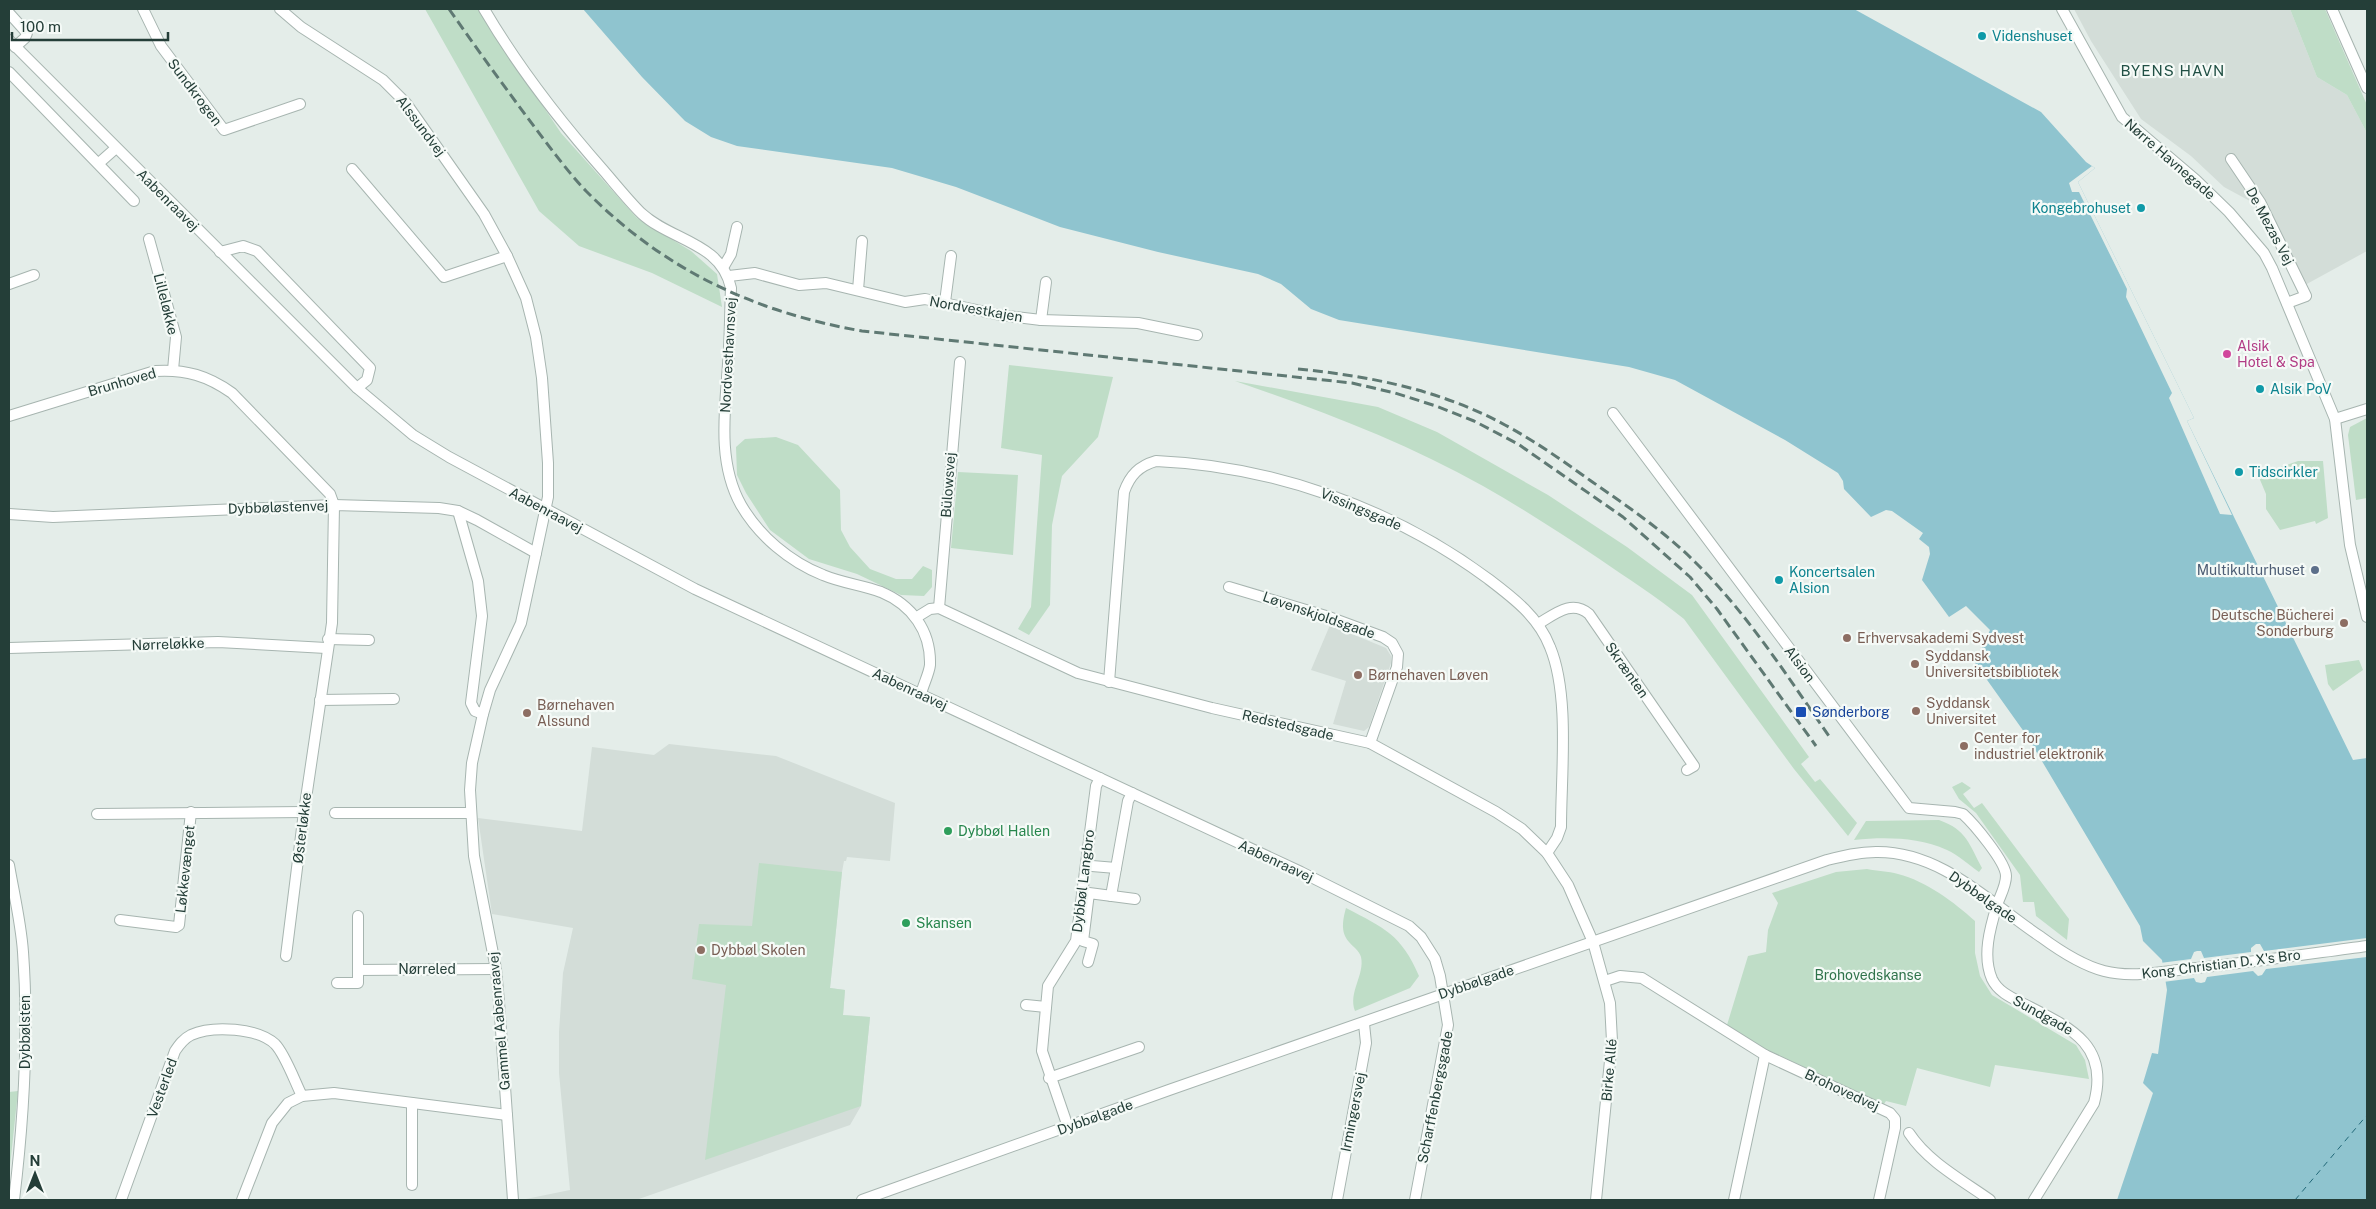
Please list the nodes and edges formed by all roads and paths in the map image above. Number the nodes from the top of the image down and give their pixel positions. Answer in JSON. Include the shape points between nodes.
{"nodes":[{"id":1,"x":143,"y":9,"type":"edge"},
{"id":2,"x":280,"y":9,"type":"edge"},
{"id":3,"x":484,"y":9,"type":"edge"},
{"id":4,"x":2062,"y":9,"type":"edge"},
{"id":5,"x":2332,"y":9,"type":"edge"},
{"id":6,"x":9,"y":13,"type":"edge"},
{"id":7,"x":12,"y":43,"type":"edge"},
{"id":8,"x":9,"y":72,"type":"edge"},
{"id":9,"x":2367,"y":88,"type":"edge"},
{"id":10,"x":300,"y":104,"type":"dead end"},
{"id":11,"x":116,"y":148,"type":"junction"},
{"id":12,"x":2231,"y":159,"type":"dead end"},
{"id":13,"x":99,"y":163,"type":"junction"},
{"id":14,"x":352,"y":169,"type":"dead end"},
{"id":15,"x":134,"y":201,"type":"dead end"},
{"id":16,"x":737,"y":228,"type":"dead end"},
{"id":17,"x":150,"y":239,"type":"dead end"},
{"id":18,"x":862,"y":241,"type":"dead end"},
{"id":19,"x":220,"y":252,"type":"junction"},
{"id":20,"x":507,"y":256,"type":"junction"},
{"id":21,"x":951,"y":256,"type":"dead end"},
{"id":22,"x":724,"y":266,"type":"junction"},
{"id":23,"x":34,"y":276,"type":"dead end"},
{"id":24,"x":729,"y":276,"type":"junction"},
{"id":25,"x":1046,"y":282,"type":"dead end"},
{"id":26,"x":9,"y":284,"type":"edge"},
{"id":27,"x":858,"y":290,"type":"junction"},
{"id":28,"x":945,"y":302,"type":"junction"},
{"id":29,"x":2287,"y":303,"type":"junction"},
{"id":30,"x":1040,"y":320,"type":"junction"},
{"id":31,"x":1197,"y":335,"type":"dead end"},
{"id":32,"x":960,"y":362,"type":"dead end"},
{"id":33,"x":173,"y":370,"type":"junction"},
{"id":34,"x":357,"y":388,"type":"junction"},
{"id":35,"x":2367,"y":409,"type":"edge"},
{"id":36,"x":1613,"y":413,"type":"dead end"},
{"id":37,"x":9,"y":416,"type":"edge"},
{"id":38,"x":2335,"y":420,"type":"junction"},
{"id":39,"x":334,"y":504,"type":"junction"},
{"id":40,"x":544,"y":510,"type":"junction"},
{"id":41,"x":458,"y":512,"type":"junction"},
{"id":42,"x":9,"y":514,"type":"edge"},
{"id":43,"x":536,"y":553,"type":"junction"},
{"id":44,"x":1229,"y":587,"type":"dead end"},
{"id":45,"x":939,"y":608,"type":"junction"},
{"id":46,"x":917,"y":617,"type":"junction"},
{"id":47,"x":2367,"y":617,"type":"edge"},
{"id":48,"x":1538,"y":624,"type":"junction"},
{"id":49,"x":369,"y":640,"type":"dead end"},
{"id":50,"x":327,"y":643,"type":"junction"},
{"id":51,"x":9,"y":648,"type":"edge"},
{"id":52,"x":1109,"y":682,"type":"junction"},
{"id":53,"x":920,"y":694,"type":"junction"},
{"id":54,"x":394,"y":699,"type":"dead end"},
{"id":55,"x":320,"y":700,"type":"junction"},
{"id":56,"x":483,"y":714,"type":"junction"},
{"id":57,"x":1370,"y":743,"type":"junction"},
{"id":58,"x":1687,"y":770,"type":"dead end"},
{"id":59,"x":1100,"y":778,"type":"junction"},
{"id":60,"x":1132,"y":793,"type":"junction"},
{"id":61,"x":191,"y":812,"type":"junction"},
{"id":62,"x":304,"y":812,"type":"junction"},
{"id":63,"x":335,"y":813,"type":"dead end"},
{"id":64,"x":470,"y":813,"type":"junction"},
{"id":65,"x":97,"y":814,"type":"dead end"},
{"id":66,"x":1547,"y":852,"type":"junction"},
{"id":67,"x":9,"y":865,"type":"edge"},
{"id":68,"x":1092,"y":866,"type":"dead end"},
{"id":69,"x":1116,"y":868,"type":"junction"},
{"id":70,"x":1111,"y":896,"type":"junction"},
{"id":71,"x":1135,"y":899,"type":"dead end"},
{"id":72,"x":1997,"y":906,"type":"junction"},
{"id":73,"x":358,"y":916,"type":"dead end"},
{"id":74,"x":120,"y":920,"type":"dead end"},
{"id":75,"x":1593,"y":942,"type":"junction"},
{"id":76,"x":2367,"y":946,"type":"edge"},
{"id":77,"x":286,"y":956,"type":"dead end"},
{"id":78,"x":2076,"y":959,"type":"joint"},
{"id":79,"x":1088,"y":962,"type":"dead end"},
{"id":80,"x":496,"y":969,"type":"junction"},
{"id":81,"x":358,"y":970,"type":"junction"},
{"id":82,"x":1605,"y":982,"type":"junction"},
{"id":83,"x":338,"y":983,"type":"dead end"},
{"id":84,"x":1443,"y":994,"type":"junction"},
{"id":85,"x":1026,"y":1005,"type":"dead end"},
{"id":86,"x":1046,"y":1007,"type":"junction"},
{"id":87,"x":1364,"y":1024,"type":"junction"},
{"id":88,"x":1139,"y":1047,"type":"dead end"},
{"id":89,"x":1765,"y":1055,"type":"junction"},
{"id":90,"x":1049,"y":1078,"type":"junction"},
{"id":91,"x":302,"y":1096,"type":"junction"},
{"id":92,"x":412,"y":1103,"type":"junction"},
{"id":93,"x":507,"y":1115,"type":"junction"},
{"id":94,"x":1068,"y":1127,"type":"junction"},
{"id":95,"x":1909,"y":1132,"type":"dead end"},
{"id":96,"x":412,"y":1184,"type":"dead end"},
{"id":97,"x":14,"y":1200,"type":"edge"},
{"id":98,"x":121,"y":1200,"type":"edge"},
{"id":99,"x":242,"y":1200,"type":"edge"},
{"id":100,"x":513,"y":1200,"type":"edge"},
{"id":101,"x":862,"y":1200,"type":"edge"},
{"id":102,"x":1337,"y":1200,"type":"edge"},
{"id":103,"x":1415,"y":1200,"type":"edge"},
{"id":104,"x":1596,"y":1200,"type":"edge"},
{"id":105,"x":1734,"y":1200,"type":"edge"},
{"id":106,"x":1879,"y":1200,"type":"edge"},
{"id":107,"x":1990,"y":1200,"type":"edge"},
{"id":108,"x":2034,"y":1200,"type":"edge"}],
"edges":[{"from":1,"to":10,"type":"street","name":"Sundkrogen","via":[[161,46],[224,130]]},
{"from":2,"to":20,"type":"street","name":"Alssundvej","via":[[300,27],[383,80],[406,103],[484,214]]},
{"from":3,"to":22,"type":"street","name":"Nordvesthavnsvej","via":[[510,52],[569,131],[642,214],[698,246]]},
{"from":4,"to":29,"type":"street","name":"Nørre Havnegade","via":[[2122,116],[2196,180],[2248,233],[2272,268]]},
{"from":5,"to":9,"type":"street"},
{"from":6,"to":7,"type":"street","name":"Aabenraavej","via":[[27,33],[25,38]]},
{"from":7,"to":11,"type":"street","name":"Aabenraavej"},
{"from":8,"to":13,"type":"street","name":"Aabenraavej"},
{"from":11,"to":13,"type":"street"},
{"from":11,"to":19,"type":"street","name":"Aabenraavej"},
{"from":12,"to":29,"type":"street","name":"De Mezas Vej","via":[[2260,202],[2306,296]]},
{"from":13,"to":15,"type":"street","name":"Aabenraavej"},
{"from":14,"to":20,"type":"street","via":[[444,277]]},
{"from":16,"to":22,"type":"street","via":[[731,254]]},
{"from":17,"to":33,"type":"street","name":"Lilleløkke","via":[[176,338]]},
{"from":18,"to":27,"type":"street"},
{"from":19,"to":34,"type":"street","name":"Aabenraavej"},
{"from":19,"to":34,"type":"street","via":[[243,246],[257,250],[370,368],[367,380]]},
{"from":20,"to":40,"type":"street","name":"Alssundvej","via":[[526,298],[542,378],[548,463],[548,497]]},
{"from":21,"to":28,"type":"street"},
{"from":22,"to":24,"type":"street","name":"Nordvesthavnsvej"},
{"from":23,"to":26,"type":"street"},
{"from":24,"to":27,"type":"street","name":"Nordvestkajen","via":[[755,273],[799,285],[826,283]]},
{"from":24,"to":46,"type":"street","name":"Nordvesthavnsvej","via":[[724,434],[728,470],[741,504],[762,532],[791,559],[823,576],[882,593],[904,604]]},
{"from":25,"to":30,"type":"street"},
{"from":27,"to":28,"type":"street","name":"Nordvestkajen","via":[[905,302],[925,299]]},
{"from":28,"to":30,"type":"street","name":"Nordvestkajen","via":[[1000,315]]},
{"from":29,"to":38,"type":"street","name":"Nørre Havnegade"},
{"from":30,"to":31,"type":"street","name":"Nordvestkajen","via":[[1138,323]]},
{"from":32,"to":45,"type":"street","name":"Bülowsvej"},
{"from":33,"to":37,"type":"street","name":"Brunhoved","via":[[156,372]]},
{"from":33,"to":39,"type":"street","name":"Brunhoved","via":[[198,374],[232,393],[330,494]]},
{"from":34,"to":40,"type":"street","name":"Aabenraavej","via":[[413,435]]},
{"from":35,"to":38,"type":"street"},
{"from":36,"to":72,"type":"street","name":"Alsion","via":[[1909,808],[1955,812],[1968,818],[2005,869]]},
{"from":38,"to":47,"type":"street","name":"Nørre Havnegade","via":[[2350,545]]},
{"from":39,"to":41,"type":"street","name":"Dybbøløstenvej","via":[[439,508]]},
{"from":39,"to":42,"type":"street","name":"Dybbøløstenvej","via":[[53,516]]},
{"from":39,"to":50,"type":"street","name":"Østerløkke","via":[[332,623]]},
{"from":40,"to":43,"type":"street","name":"Gammel Aabenraavej"},
{"from":40,"to":53,"type":"street","name":"Aabenraavej","via":[[695,589]]},
{"from":41,"to":43,"type":"street","name":"Dybbøløstenvej"},
{"from":41,"to":56,"type":"street","via":[[478,581],[482,616],[471,704],[475,711]]},
{"from":43,"to":56,"type":"street","name":"Gammel Aabenraavej","via":[[521,623],[490,690]]},
{"from":44,"to":57,"type":"street","name":"Løvenskjoldsgade","via":[[1326,616],[1392,643],[1398,654],[1398,667]]},
{"from":45,"to":46,"type":"street"},
{"from":45,"to":52,"type":"street","name":"Redstedsgade","via":[[1070,669]]},
{"from":46,"to":53,"type":"street","name":"Nordvesthavnsvej","via":[[927,639],[930,667]]},
{"from":48,"to":52,"type":"street","name":"Vissingsgade","via":[[1517,601],[1468,565],[1410,530],[1347,501],[1304,485],[1235,469],[1156,461],[1135,471],[1124,492]]},
{"from":48,"to":58,"type":"street","name":"Skrænten","via":[[1574,606],[1589,614],[1694,766]]},
{"from":48,"to":66,"type":"street","name":"Vissingsgade","via":[[1550,646],[1562,695],[1561,827]]},
{"from":49,"to":50,"type":"street"},
{"from":50,"to":51,"type":"street","name":"Nørreløkke","via":[[218,642]]},
{"from":50,"to":55,"type":"street","name":"Østerløkke"},
{"from":52,"to":57,"type":"street","name":"Redstedsgade"},
{"from":53,"to":59,"type":"street","name":"Aabenraavej"},
{"from":54,"to":55,"type":"street"},
{"from":55,"to":62,"type":"street","name":"Østerløkke"},
{"from":56,"to":64,"type":"street","name":"Gammel Aabenraavej","via":[[472,763]]},
{"from":57,"to":66,"type":"street","name":"Redstedsgade","via":[[1496,812]]},
{"from":59,"to":60,"type":"street","name":"Aabenraavej"},
{"from":59,"to":86,"type":"street","name":"Dybbøl Langbro","via":[[1096,786],[1076,941],[1048,986]]},
{"from":60,"to":69,"type":"street"},
{"from":60,"to":84,"type":"street","name":"Aabenraavej","via":[[1409,926],[1421,936],[1435,959]]},
{"from":61,"to":62,"type":"street","name":"Løkkevænget"},
{"from":61,"to":65,"type":"street","name":"Løkkevænget"},
{"from":61,"to":74,"type":"street","name":"Løkkevænget","via":[[179,925]]},
{"from":62,"to":77,"type":"street","name":"Østerløkke"},
{"from":63,"to":64,"type":"street"},
{"from":64,"to":80,"type":"street","name":"Gammel Aabenraavej","via":[[474,856]]},
{"from":66,"to":75,"type":"street","name":"Redstedsgade","via":[[1568,885]]},
{"from":67,"to":97,"type":"street","name":"Dybbølsten","via":[[23,950],[26,1000],[26,1091]]},
{"from":68,"to":69,"type":"street"},
{"from":69,"to":70,"type":"street"},
{"from":70,"to":71,"type":"street"},
{"from":70,"to":79,"type":"street","via":[[1089,893],[1083,940],[1093,944]]},
{"from":72,"to":75,"type":"street","name":"Dybbølgade","via":[[1977,889],[1929,863],[1896,853],[1863,853],[1827,860]]},
{"from":72,"to":78,"type":"street","name":"Dybbølgade"},
{"from":72,"to":108,"type":"street","name":"Sundgade","via":[[1987,951],[1992,979],[2011,998],[2069,1027],[2092,1053],[2097,1069],[2099,1085],[2094,1103]]},
{"from":73,"to":81,"type":"street"},
{"from":75,"to":82,"type":"street","name":"Birke Allé"},
{"from":75,"to":84,"type":"street","name":"Dybbølgade"},
{"from":76,"to":78,"type":"street","name":"Kong Christian D. X's Bro","via":[[2138,974],[2103,970]]},
{"from":80,"to":81,"type":"street","name":"Nørreled"},
{"from":80,"to":93,"type":"street","name":"Gammel Aabenraavej"},
{"from":81,"to":83,"type":"street","via":[[358,983]]},
{"from":82,"to":89,"type":"street","name":"Brohovedvej","via":[[1620,976],[1642,978]]},
{"from":82,"to":104,"type":"street","name":"Birke Allé","via":[[1612,1012],[1612,1041]]},
{"from":84,"to":87,"type":"street","name":"Dybbølgade"},
{"from":84,"to":103,"type":"street","name":"Scharffenbergsgade","via":[[1447,1039]]},
{"from":85,"to":86,"type":"street"},
{"from":86,"to":90,"type":"street","name":"Dybbøl Langbro","via":[[1042,1051]]},
{"from":87,"to":94,"type":"street","name":"Dybbølgade"},
{"from":87,"to":102,"type":"street","name":"Irmingersvej","via":[[1366,1043]]},
{"from":88,"to":90,"type":"street"},
{"from":89,"to":105,"type":"street"},
{"from":89,"to":106,"type":"street","name":"Brohovedvej","via":[[1895,1119]]},
{"from":90,"to":94,"type":"street","name":"Dybbøl Langbro"},
{"from":91,"to":92,"type":"street","via":[[334,1093]]},
{"from":91,"to":98,"type":"street","name":"Vesterled","via":[[277,1046],[265,1036],[243,1030],[203,1031],[190,1035],[175,1052]]},
{"from":91,"to":99,"type":"street","via":[[288,1103],[272,1123]]},
{"from":92,"to":93,"type":"street"},
{"from":92,"to":96,"type":"street"},
{"from":93,"to":100,"type":"street","name":"Gammel Aabenraavej"},
{"from":94,"to":101,"type":"street","name":"Dybbølgade"},
{"from":95,"to":107,"type":"street","via":[[1937,1163]]}]}
